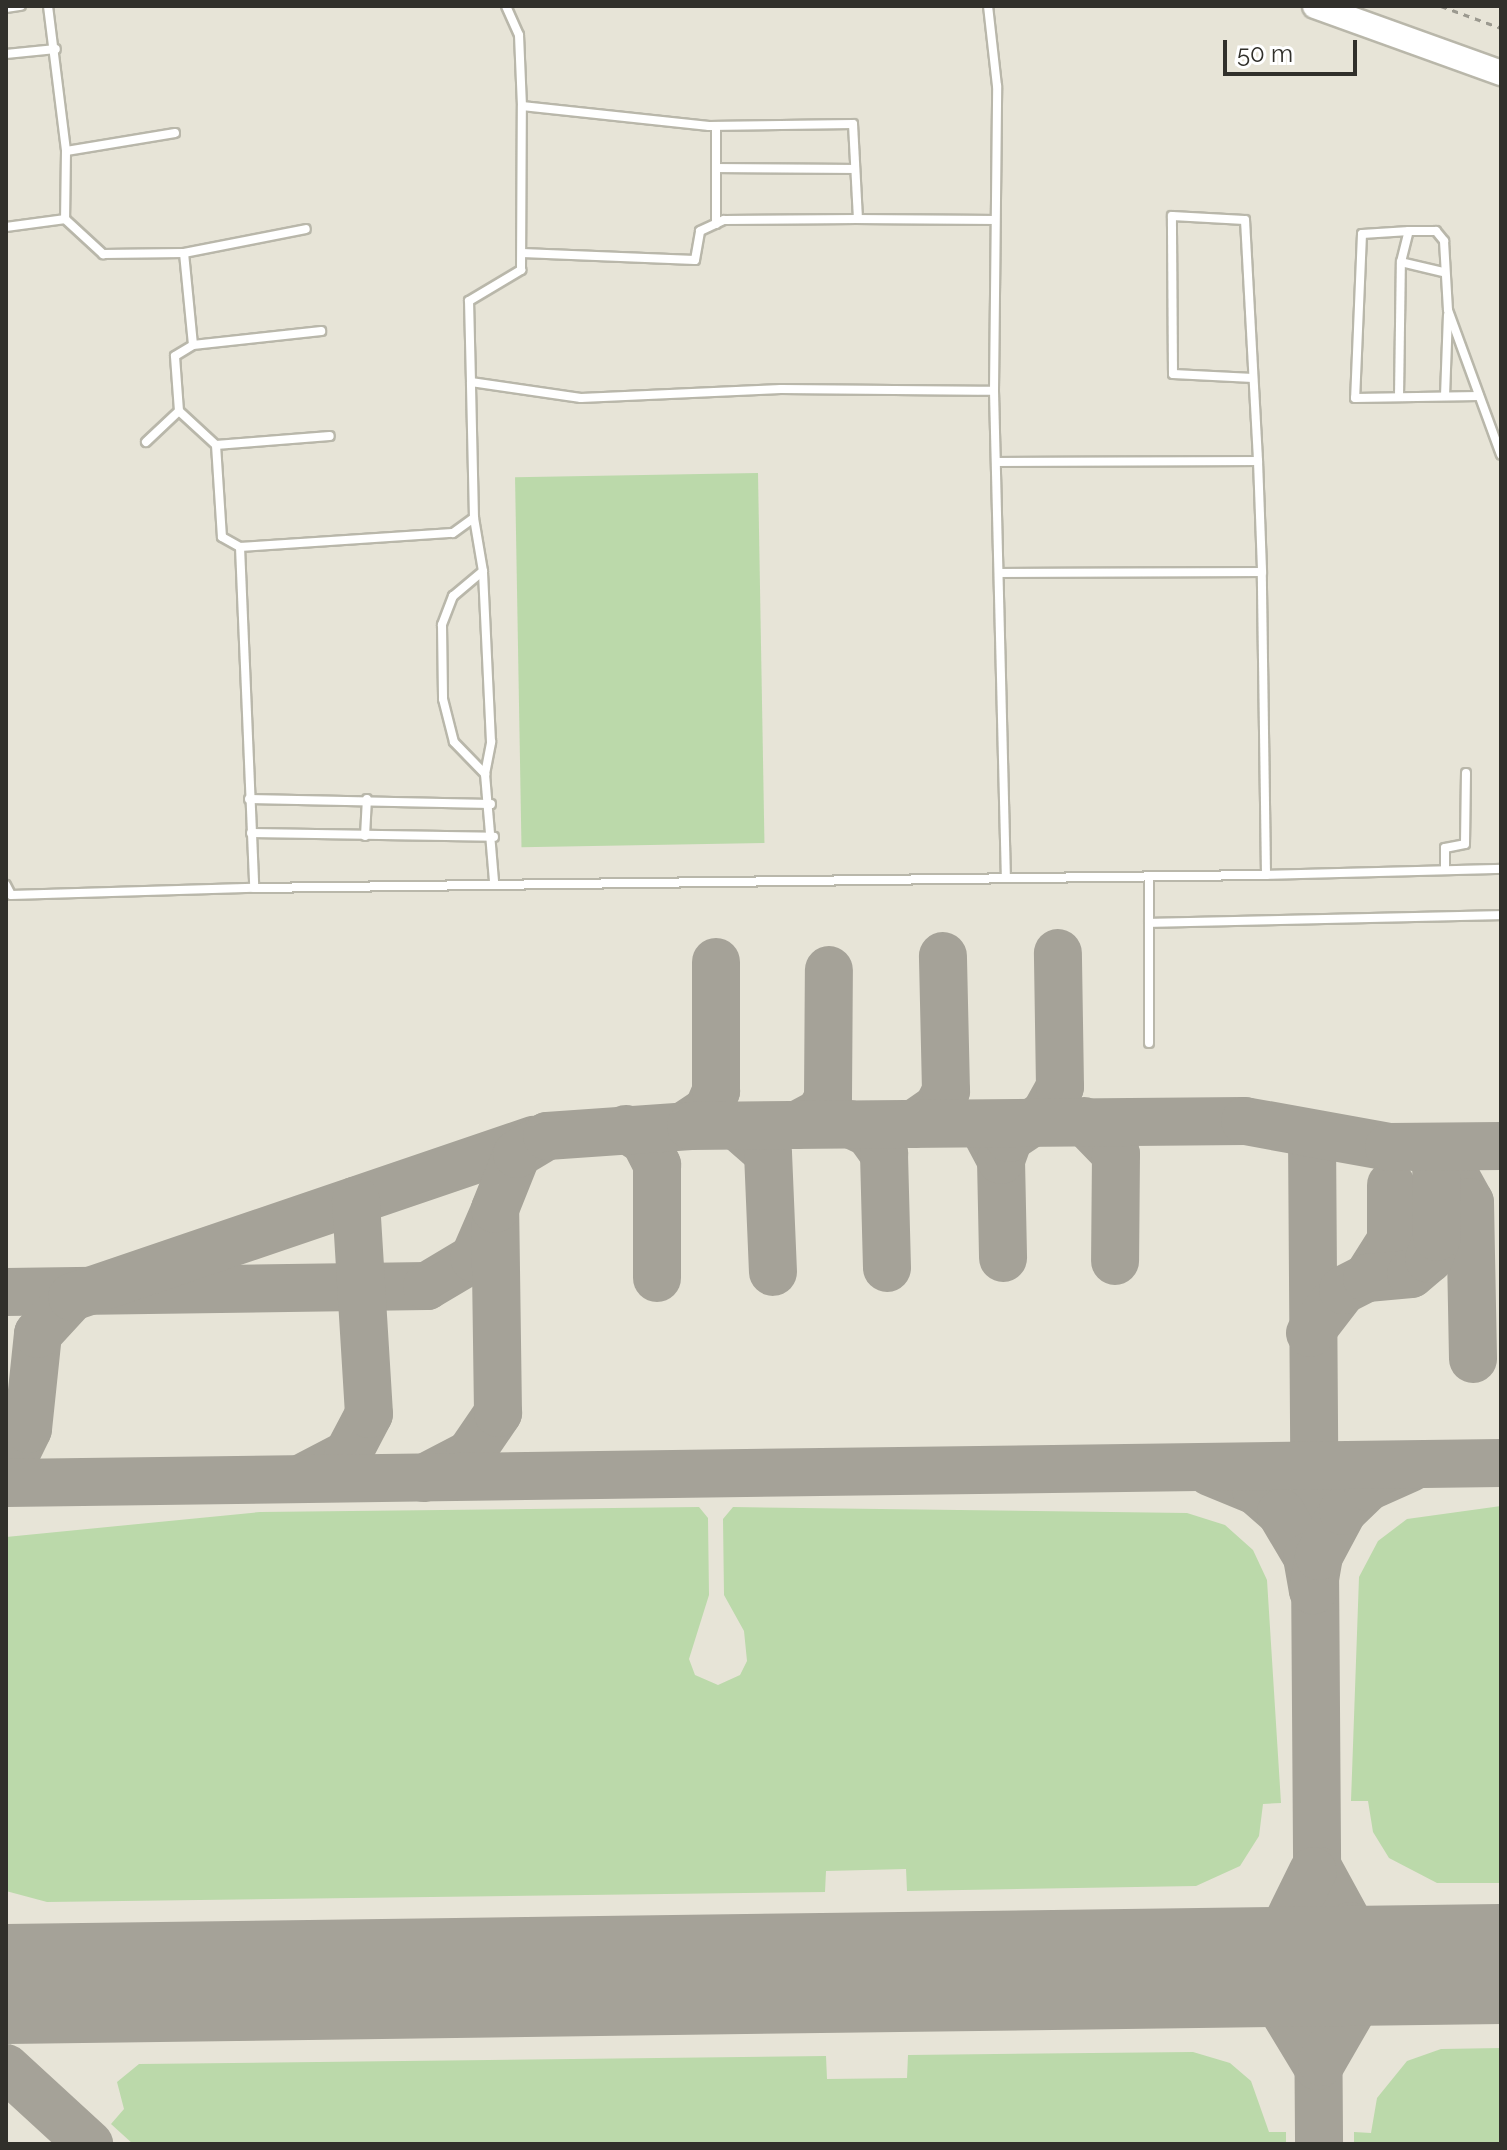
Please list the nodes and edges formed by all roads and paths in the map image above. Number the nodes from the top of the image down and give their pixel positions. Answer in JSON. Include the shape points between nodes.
{"nodes":[{"id":1,"x":21,"y":6,"type":"edge"},
{"id":2,"x":48,"y":6,"type":"edge"},
{"id":3,"x":506,"y":6,"type":"edge"},
{"id":4,"x":988,"y":6,"type":"edge"},
{"id":5,"x":1315,"y":6,"type":"edge"},
{"id":6,"x":1441,"y":6,"type":"edge"},
{"id":7,"x":6,"y":8,"type":"edge"},
{"id":8,"x":1501,"y":28,"type":"edge"},
{"id":9,"x":56,"y":49,"type":"junction"},
{"id":10,"x":6,"y":54,"type":"edge"},
{"id":11,"x":1501,"y":73,"type":"edge"},
{"id":12,"x":522,"y":106,"type":"junction"},
{"id":13,"x":716,"y":126,"type":"junction"},
{"id":14,"x":175,"y":133,"type":"dead end"},
{"id":15,"x":66,"y":151,"type":"junction"},
{"id":16,"x":716,"y":168,"type":"junction"},
{"id":17,"x":855,"y":169,"type":"junction"},
{"id":18,"x":65,"y":219,"type":"junction"},
{"id":19,"x":858,"y":219,"type":"junction"},
{"id":20,"x":994,"y":220,"type":"junction"},
{"id":21,"x":716,"y":224,"type":"junction"},
{"id":22,"x":6,"y":227,"type":"edge"},
{"id":23,"x":306,"y":229,"type":"dead end"},
{"id":24,"x":1409,"y":231,"type":"junction"},
{"id":25,"x":184,"y":253,"type":"junction"},
{"id":26,"x":522,"y":253,"type":"junction"},
{"id":27,"x":1401,"y":262,"type":"junction"},
{"id":28,"x":1443,"y":272,"type":"junction"},
{"id":29,"x":1448,"y":310,"type":"junction"},
{"id":30,"x":321,"y":331,"type":"dead end"},
{"id":31,"x":193,"y":345,"type":"junction"},
{"id":32,"x":1253,"y":378,"type":"junction"},
{"id":33,"x":471,"y":382,"type":"junction"},
{"id":34,"x":994,"y":391,"type":"junction"},
{"id":35,"x":1445,"y":396,"type":"junction"},
{"id":36,"x":1479,"y":396,"type":"junction"},
{"id":37,"x":1399,"y":397,"type":"junction"},
{"id":38,"x":179,"y":411,"type":"junction"},
{"id":39,"x":330,"y":436,"type":"dead end"},
{"id":40,"x":146,"y":442,"type":"dead end"},
{"id":41,"x":216,"y":445,"type":"junction"},
{"id":42,"x":1501,"y":455,"type":"edge"},
{"id":43,"x":1258,"y":461,"type":"junction"},
{"id":44,"x":996,"y":462,"type":"junction"},
{"id":45,"x":474,"y":518,"type":"junction"},
{"id":46,"x":240,"y":547,"type":"junction"},
{"id":47,"x":483,"y":571,"type":"junction"},
{"id":48,"x":1262,"y":572,"type":"junction"},
{"id":49,"x":999,"y":573,"type":"junction"},
{"id":50,"x":1466,"y":773,"type":"dead end"},
{"id":51,"x":485,"y":774,"type":"junction"},
{"id":52,"x":249,"y":799,"type":"junction"},
{"id":53,"x":367,"y":799,"type":"junction"},
{"id":54,"x":491,"y":804,"type":"junction"},
{"id":55,"x":251,"y":833,"type":"junction"},
{"id":56,"x":365,"y":836,"type":"junction"},
{"id":57,"x":494,"y":837,"type":"junction"},
{"id":58,"x":1501,"y":869,"type":"edge"},
{"id":59,"x":1445,"y":870,"type":"junction"},
{"id":60,"x":1266,"y":875,"type":"junction"},
{"id":61,"x":1149,"y":876,"type":"junction"},
{"id":62,"x":1006,"y":878,"type":"junction"},
{"id":63,"x":494,"y":882,"type":"junction"},
{"id":64,"x":254,"y":888,"type":"junction"},
{"id":65,"x":7,"y":891,"type":"edge"},
{"id":66,"x":1501,"y":915,"type":"edge"},
{"id":67,"x":1149,"y":923,"type":"junction"},
{"id":68,"x":1149,"y":1043,"type":"dead end"}],
"edges":[{"from":1,"to":7,"type":"lane"},
{"from":2,"to":9,"type":"lane"},
{"from":3,"to":12,"type":"lane","via":[[519,35]]},
{"from":4,"to":20,"type":"lane","via":[[997,86]]},
{"from":5,"to":11,"type":"main road"},
{"from":6,"to":8,"type":"path"},
{"from":9,"to":10,"type":"lane"},
{"from":9,"to":15,"type":"lane"},
{"from":12,"to":13,"type":"lane"},
{"from":12,"to":26,"type":"lane"},
{"from":13,"to":16,"type":"lane"},
{"from":13,"to":17,"type":"lane","via":[[853,124]]},
{"from":14,"to":15,"type":"lane"},
{"from":15,"to":18,"type":"lane"},
{"from":16,"to":17,"type":"lane"},
{"from":16,"to":21,"type":"lane"},
{"from":17,"to":19,"type":"lane"},
{"from":18,"to":22,"type":"lane"},
{"from":18,"to":25,"type":"lane","via":[[103,254]]},
{"from":19,"to":20,"type":"lane"},
{"from":19,"to":21,"type":"lane"},
{"from":20,"to":34,"type":"lane"},
{"from":21,"to":26,"type":"lane","via":[[700,231],[695,260]]},
{"from":23,"to":25,"type":"lane"},
{"from":24,"to":27,"type":"lane"},
{"from":24,"to":28,"type":"lane","via":[[1436,231],[1444,241]]},
{"from":24,"to":37,"type":"lane","via":[[1362,234],[1355,398]]},
{"from":25,"to":31,"type":"lane"},
{"from":26,"to":33,"type":"lane","via":[[521,270],[469,301]]},
{"from":27,"to":28,"type":"lane"},
{"from":27,"to":37,"type":"lane"},
{"from":28,"to":29,"type":"lane"},
{"from":29,"to":35,"type":"lane"},
{"from":29,"to":36,"type":"lane"},
{"from":30,"to":31,"type":"lane"},
{"from":31,"to":38,"type":"lane","via":[[175,356]]},
{"from":32,"to":32,"type":"lane","via":[[1245,220],[1172,216],[1173,374]]},
{"from":32,"to":43,"type":"lane"},
{"from":33,"to":34,"type":"lane","via":[[581,398],[781,389]]},
{"from":33,"to":45,"type":"lane"},
{"from":34,"to":44,"type":"lane"},
{"from":35,"to":36,"type":"lane"},
{"from":35,"to":37,"type":"lane"},
{"from":36,"to":42,"type":"lane"},
{"from":38,"to":40,"type":"lane"},
{"from":38,"to":41,"type":"lane"},
{"from":39,"to":41,"type":"lane"},
{"from":41,"to":46,"type":"lane","via":[[222,537]]},
{"from":43,"to":44,"type":"lane"},
{"from":43,"to":48,"type":"lane"},
{"from":44,"to":49,"type":"lane"},
{"from":45,"to":46,"type":"lane","via":[[453,533]]},
{"from":45,"to":47,"type":"lane"},
{"from":46,"to":52,"type":"lane"},
{"from":47,"to":51,"type":"lane","via":[[491,742]]},
{"from":47,"to":51,"type":"lane","via":[[453,596],[442,625],[443,699],[454,742]]},
{"from":48,"to":49,"type":"lane"},
{"from":48,"to":60,"type":"lane"},
{"from":49,"to":62,"type":"lane"},
{"from":50,"to":59,"type":"lane","via":[[1465,844],[1445,848]]},
{"from":51,"to":54,"type":"lane"},
{"from":52,"to":53,"type":"lane"},
{"from":52,"to":55,"type":"lane"},
{"from":53,"to":54,"type":"lane"},
{"from":53,"to":56,"type":"lane"},
{"from":54,"to":57,"type":"lane"},
{"from":55,"to":56,"type":"lane"},
{"from":55,"to":64,"type":"lane"},
{"from":56,"to":57,"type":"lane"},
{"from":57,"to":63,"type":"lane"},
{"from":58,"to":59,"type":"lane"},
{"from":59,"to":60,"type":"lane"},
{"from":60,"to":61,"type":"lane"},
{"from":61,"to":62,"type":"lane"},
{"from":61,"to":67,"type":"lane"},
{"from":62,"to":63,"type":"lane"},
{"from":63,"to":64,"type":"lane"},
{"from":64,"to":65,"type":"lane"},
{"from":66,"to":67,"type":"lane"},
{"from":67,"to":68,"type":"lane"}]}
